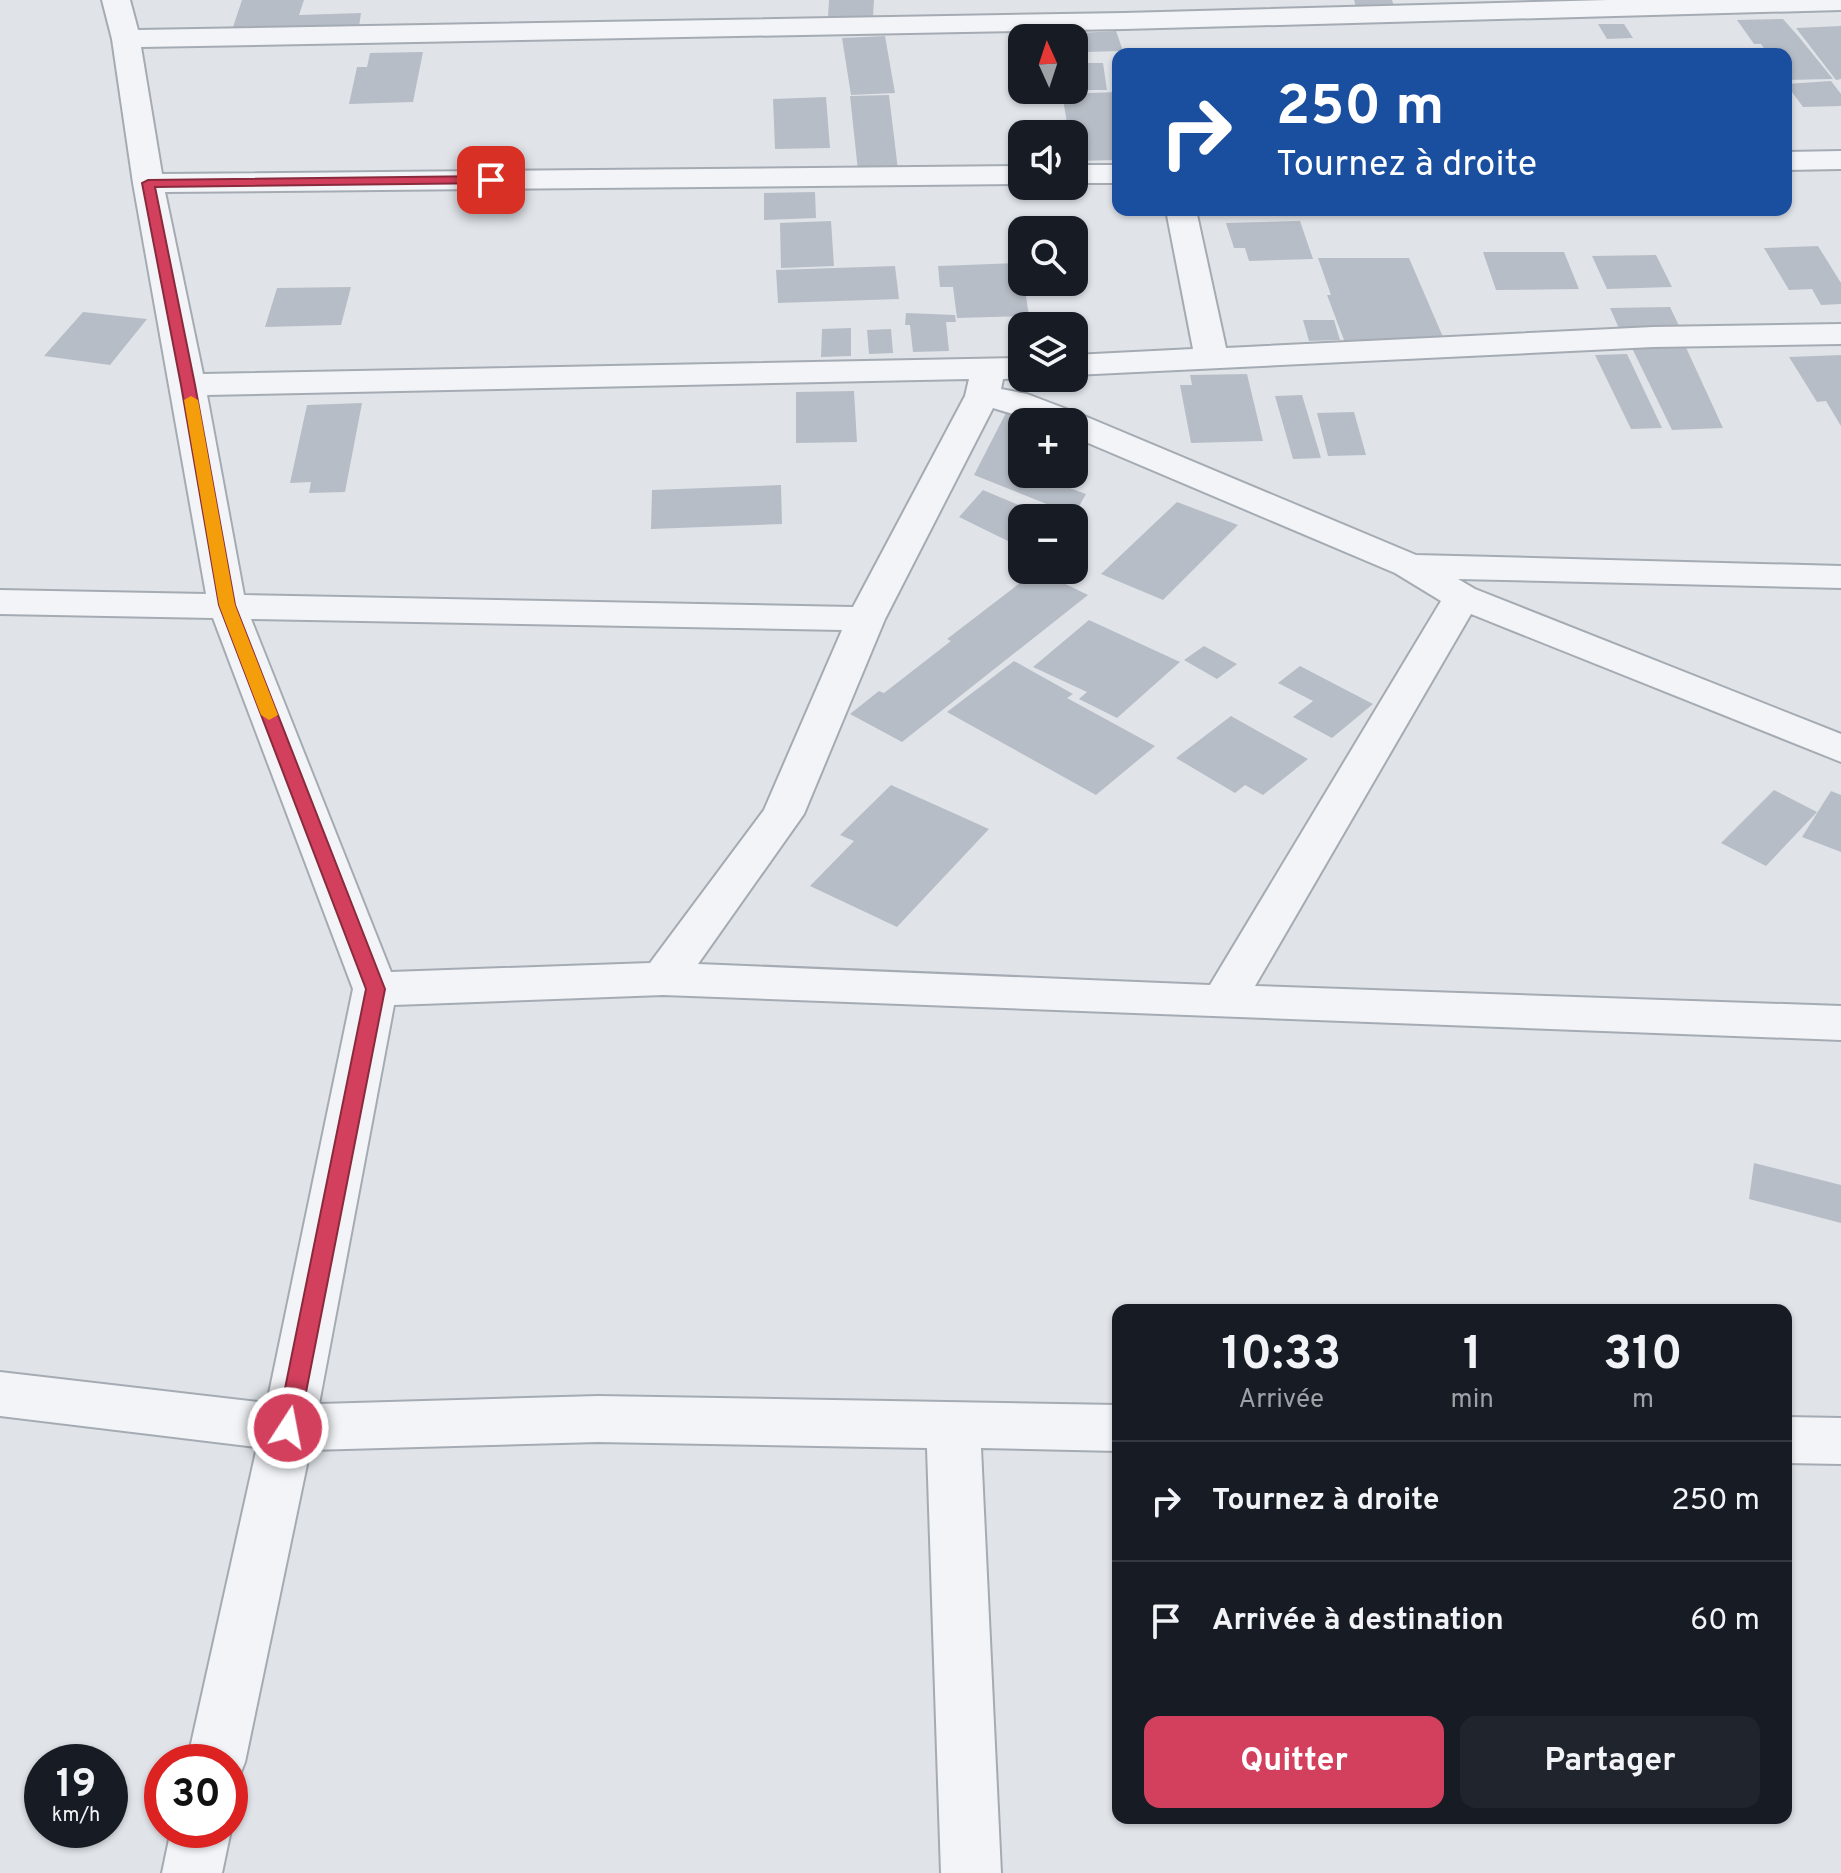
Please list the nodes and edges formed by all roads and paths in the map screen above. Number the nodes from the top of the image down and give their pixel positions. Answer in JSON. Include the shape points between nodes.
{"nodes":[{"id":1,"x":116,"y":0,"type":"edge"},
{"id":2,"x":1841,"y":2,"type":"edge"},
{"id":3,"x":1124,"y":21,"type":"edge"},
{"id":4,"x":126,"y":39,"type":"junction"},
{"id":5,"x":1841,"y":160,"type":"edge"},
{"id":6,"x":1792,"y":161,"type":"edge"},
{"id":7,"x":1088,"y":174,"type":"edge"},
{"id":8,"x":1112,"y":174,"type":"edge"},
{"id":9,"x":1008,"y":175,"type":"edge"},
{"id":10,"x":148,"y":183,"type":"junction"},
{"id":11,"x":1182,"y":216,"type":"edge"},
{"id":12,"x":1841,"y":334,"type":"edge"},
{"id":13,"x":1211,"y":358,"type":"junction"},
{"id":14,"x":1088,"y":364,"type":"edge"},
{"id":15,"x":997,"y":378,"type":"edge"},
{"id":16,"x":188,"y":385,"type":"junction"},
{"id":17,"x":1033,"y":408,"type":"edge"},
{"id":18,"x":1088,"y":430,"type":"edge"},
{"id":19,"x":1408,"y":565,"type":"junction"},
{"id":20,"x":1841,"y":577,"type":"edge"},
{"id":21,"x":1462,"y":597,"type":"junction"},
{"id":22,"x":0,"y":602,"type":"edge"},
{"id":23,"x":227,"y":605,"type":"junction"},
{"id":24,"x":866,"y":619,"type":"junction"},
{"id":25,"x":1841,"y":749,"type":"edge"},
{"id":26,"x":663,"y":979,"type":"junction"},
{"id":27,"x":375,"y":989,"type":"junction"},
{"id":28,"x":1223,"y":1002,"type":"junction"},
{"id":29,"x":1841,"y":1023,"type":"edge"},
{"id":30,"x":0,"y":1394,"type":"edge"},
{"id":31,"x":953,"y":1425,"type":"junction"},
{"id":32,"x":288,"y":1428,"type":"junction"},
{"id":33,"x":1112,"y":1428,"type":"edge"},
{"id":34,"x":1792,"y":1440,"type":"edge"},
{"id":35,"x":1841,"y":1441,"type":"edge"},
{"id":36,"x":220,"y":1744,"type":"edge"},
{"id":37,"x":197,"y":1848,"type":"edge"},
{"id":38,"x":192,"y":1873,"type":"edge"},
{"id":39,"x":971,"y":1873,"type":"edge"}],
"edges":[{"from":1,"to":4,"type":"street"},
{"from":2,"to":3,"type":"street"},
{"from":3,"to":4,"type":"street"},
{"from":4,"to":10,"type":"street"},
{"from":5,"to":6,"type":"street"},
{"from":7,"to":8,"type":"street"},
{"from":9,"to":10,"type":"street"},
{"from":10,"to":16,"type":"street"},
{"from":11,"to":13,"type":"street"},
{"from":12,"to":13,"type":"street","via":[[1653,337]]},
{"from":13,"to":14,"type":"street"},
{"from":15,"to":16,"type":"street"},
{"from":15,"to":17,"type":"street","via":[[1015,401]]},
{"from":15,"to":24,"type":"street"},
{"from":16,"to":23,"type":"street"},
{"from":18,"to":19,"type":"street"},
{"from":19,"to":20,"type":"street"},
{"from":19,"to":21,"type":"street"},
{"from":21,"to":25,"type":"street"},
{"from":21,"to":28,"type":"street"},
{"from":22,"to":23,"type":"street"},
{"from":23,"to":24,"type":"street"},
{"from":23,"to":27,"type":"street"},
{"from":24,"to":26,"type":"street","via":[[783,814]]},
{"from":26,"to":27,"type":"street"},
{"from":26,"to":28,"type":"street"},
{"from":27,"to":32,"type":"street"},
{"from":28,"to":29,"type":"street"},
{"from":30,"to":32,"type":"street"},
{"from":31,"to":32,"type":"street","via":[[598,1419]]},
{"from":31,"to":33,"type":"street"},
{"from":31,"to":39,"type":"street"},
{"from":32,"to":36,"type":"street"},
{"from":34,"to":35,"type":"street"},
{"from":37,"to":38,"type":"street"}]}
